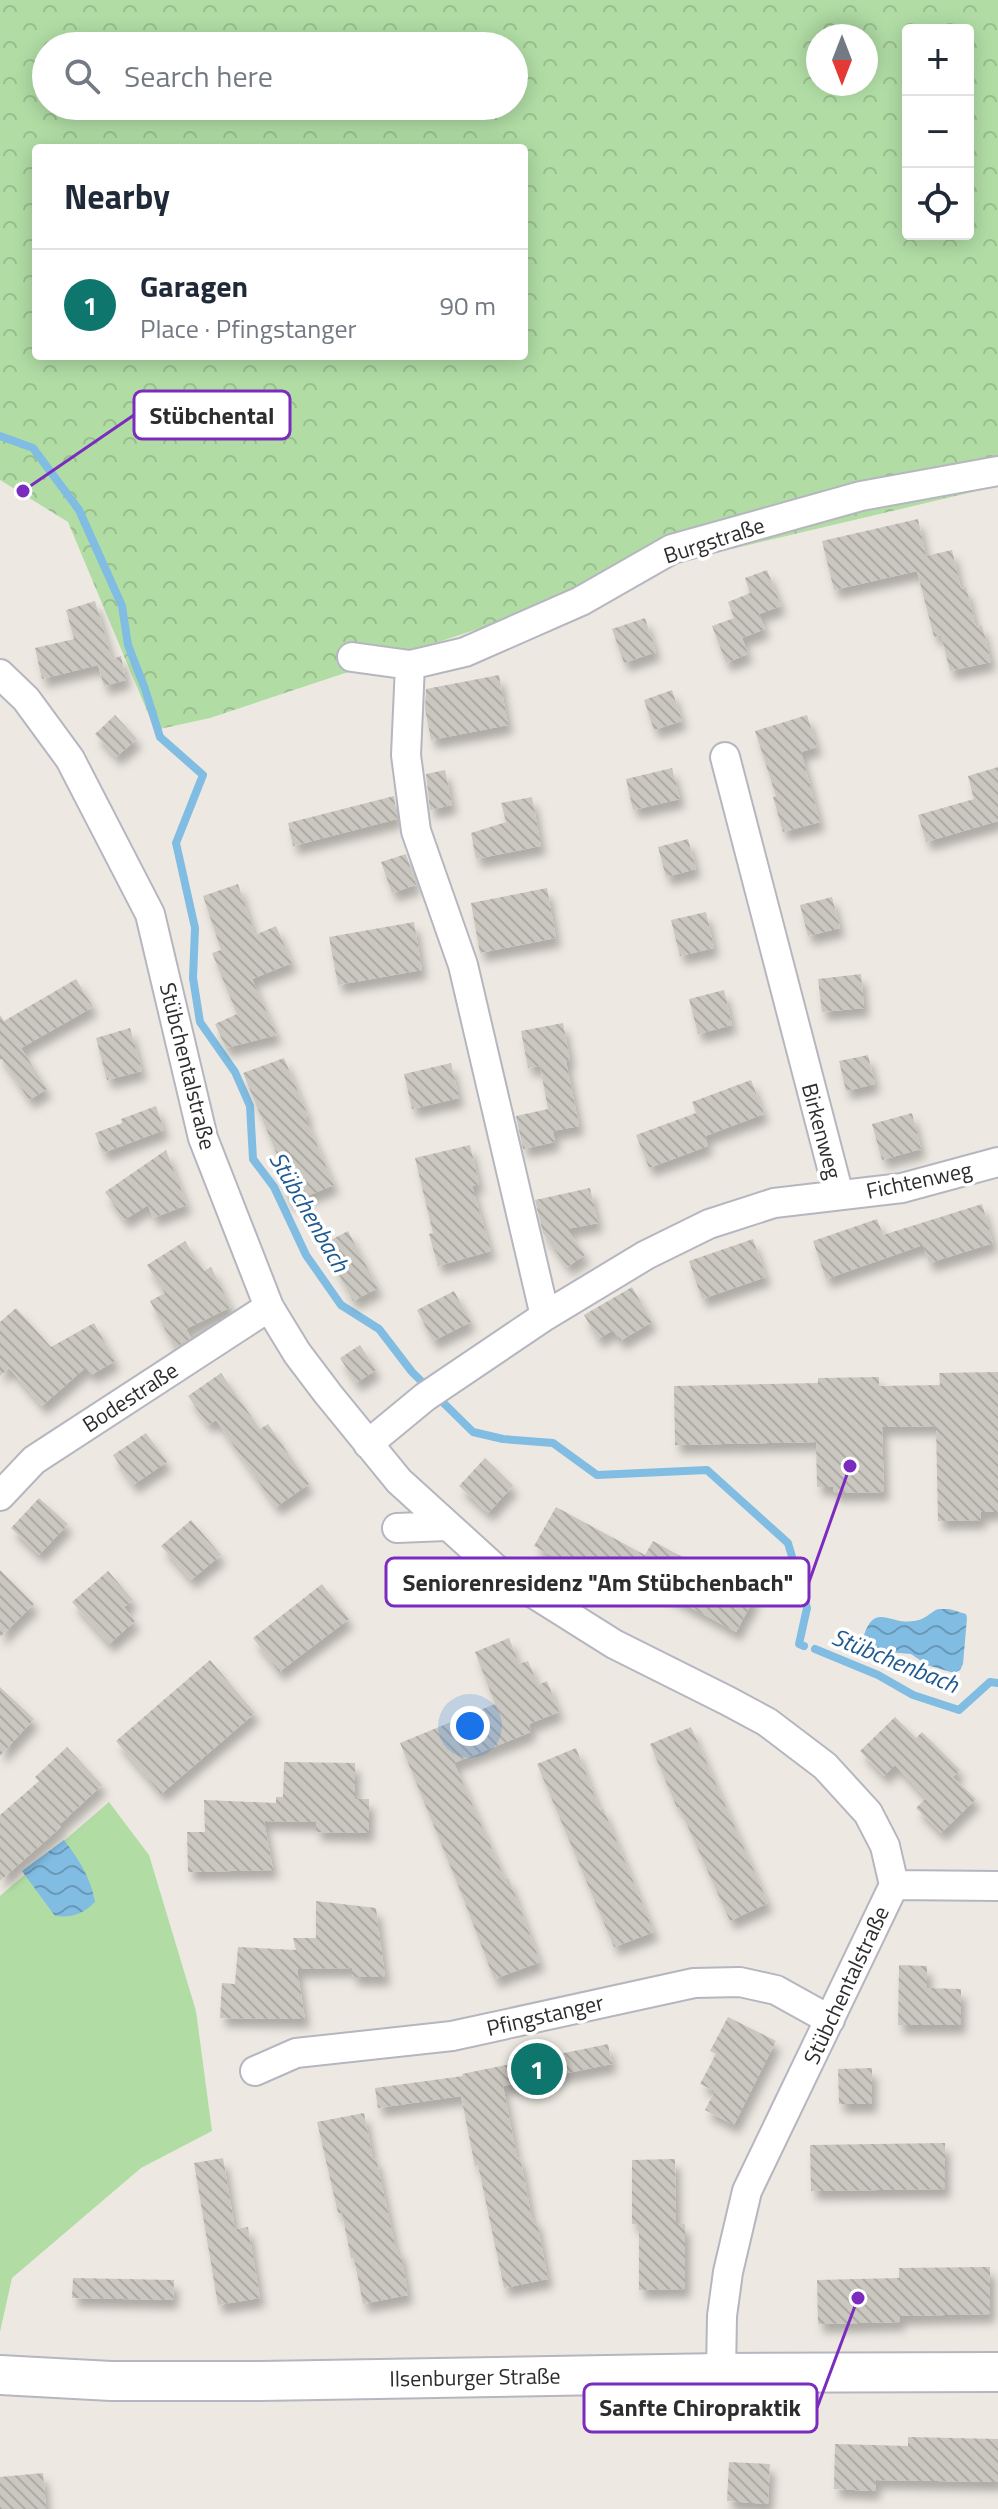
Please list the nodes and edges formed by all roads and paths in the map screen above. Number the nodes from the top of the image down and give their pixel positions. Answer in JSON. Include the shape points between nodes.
{"nodes":[{"id":1,"x":998,"y":471,"type":"edge"},
{"id":2,"x":352,"y":657,"type":"dead end"},
{"id":3,"x":410,"y":665,"type":"junction"},
{"id":4,"x":0,"y":674,"type":"edge"},
{"id":5,"x":725,"y":757,"type":"dead end"},
{"id":6,"x":998,"y":1162,"type":"edge"},
{"id":7,"x":839,"y":1195,"type":"junction"},
{"id":8,"x":269,"y":1307,"type":"junction"},
{"id":9,"x":545,"y":1316,"type":"junction"},
{"id":10,"x":368,"y":1444,"type":"junction"},
{"id":11,"x":0,"y":1496,"type":"edge"},
{"id":12,"x":446,"y":1526,"type":"junction"},
{"id":13,"x":397,"y":1528,"type":"dead end"},
{"id":14,"x":894,"y":1885,"type":"junction"},
{"id":15,"x":998,"y":1886,"type":"edge"},
{"id":16,"x":830,"y":2020,"type":"junction"},
{"id":17,"x":255,"y":2071,"type":"dead end"},
{"id":18,"x":998,"y":2372,"type":"edge"},
{"id":19,"x":721,"y":2373,"type":"junction"},
{"id":20,"x":0,"y":2375,"type":"edge"}],
"edges":[{"from":1,"to":3,"type":"street","name":"Burgstraße","via":[[861,496],[672,549],[581,601],[465,652]]},
{"from":2,"to":3,"type":"street","name":"Burgstraße"},
{"from":3,"to":9,"type":"street","via":[[406,755],[416,831],[463,965]]},
{"from":4,"to":8,"type":"street","name":"Stübchentalstraße","via":[[26,699],[70,759],[150,914],[203,1138]]},
{"from":5,"to":7,"type":"street","name":"Birkenweg"},
{"from":6,"to":7,"type":"street","name":"Fichtenweg","via":[[902,1188]]},
{"from":7,"to":9,"type":"street","name":"Birkenweg","via":[[774,1203],[709,1224]]},
{"from":8,"to":10,"type":"street","name":"Stübchentalstraße","via":[[297,1353]]},
{"from":8,"to":11,"type":"street","name":"Bodestraße","via":[[34,1460]]},
{"from":9,"to":10,"type":"street","name":"Birkenweg","via":[[432,1392]]},
{"from":10,"to":12,"type":"street","name":"Stübchentalstraße"},
{"from":12,"to":13,"type":"street"},
{"from":12,"to":14,"type":"street","name":"Stübchentalstraße","via":[[498,1571],[614,1644],[767,1722],[825,1766],[868,1813],[885,1846]]},
{"from":14,"to":15,"type":"street"},
{"from":14,"to":16,"type":"street","name":"Stübchentalstraße"},
{"from":16,"to":17,"type":"street","name":"Pfingstanger","via":[[776,1990],[740,1982],[694,1983],[452,2036],[296,2053]]},
{"from":16,"to":19,"type":"street","name":"Stübchentalstraße","via":[[747,2191],[726,2287]]},
{"from":18,"to":19,"type":"main road","name":"Ilsenburger Straße"},
{"from":19,"to":20,"type":"main road","name":"Ilsenburger Straße","via":[[216,2381]]}]}
